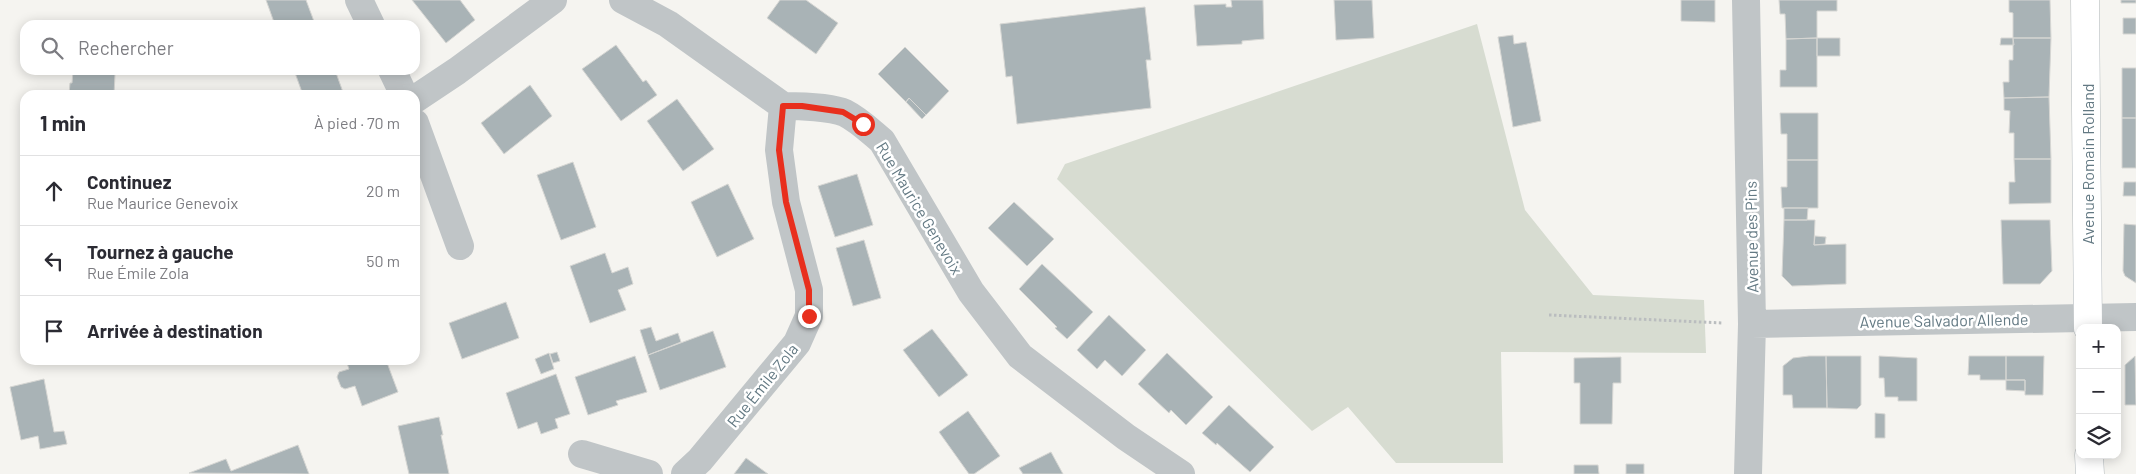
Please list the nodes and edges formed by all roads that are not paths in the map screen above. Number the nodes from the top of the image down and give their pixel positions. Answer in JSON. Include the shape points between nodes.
{"nodes":[{"id":1,"x":359,"y":0,"type":"edge"},
{"id":2,"x":553,"y":0,"type":"edge"},
{"id":3,"x":623,"y":0,"type":"edge"},
{"id":4,"x":1746,"y":0,"type":"edge"},
{"id":5,"x":2086,"y":0,"type":"edge"},
{"id":6,"x":369,"y":20,"type":"edge"},
{"id":7,"x":394,"y":75,"type":"edge"},
{"id":8,"x":402,"y":90,"type":"edge"},
{"id":9,"x":420,"y":96,"type":"edge"},
{"id":10,"x":783,"y":106,"type":"junction"},
{"id":11,"x":420,"y":137,"type":"edge"},
{"id":12,"x":460,"y":246,"type":"dead end"},
{"id":13,"x":2136,"y":317,"type":"edge"},
{"id":14,"x":2088,"y":322,"type":"edge"},
{"id":15,"x":1752,"y":324,"type":"junction"},
{"id":16,"x":582,"y":454,"type":"dead end"},
{"id":17,"x":2089,"y":459,"type":"edge"},
{"id":18,"x":649,"y":474,"type":"edge"},
{"id":19,"x":685,"y":474,"type":"edge"},
{"id":20,"x":1181,"y":474,"type":"edge"},
{"id":21,"x":1748,"y":474,"type":"edge"},
{"id":22,"x":2090,"y":474,"type":"edge"}],
"edges":[{"from":1,"to":6,"type":"street"},
{"from":2,"to":9,"type":"street"},
{"from":3,"to":10,"type":"street","via":[[668,24]]},
{"from":4,"to":15,"type":"street","name":"Avenue des Pins"},
{"from":5,"to":14,"type":"street","name":"Avenue Romain Rolland"},
{"from":7,"to":8,"type":"street"},
{"from":10,"to":19,"type":"street","name":"Rue Émile Zola","via":[[779,150],[786,202],[809,290],[809,316],[797,342]]},
{"from":10,"to":20,"type":"street","name":"Rue Maurice Genevoix","via":[[843,112],[882,141],[970,292],[1020,356],[1126,437]]},
{"from":11,"to":12,"type":"street"},
{"from":13,"to":14,"type":"street","name":"Avenue Salvador Allende"},
{"from":14,"to":15,"type":"street","name":"Avenue Salvador Allende"},
{"from":15,"to":21,"type":"street","name":"Avenue des Pins"},
{"from":16,"to":18,"type":"street"},
{"from":17,"to":22,"type":"street"}]}
